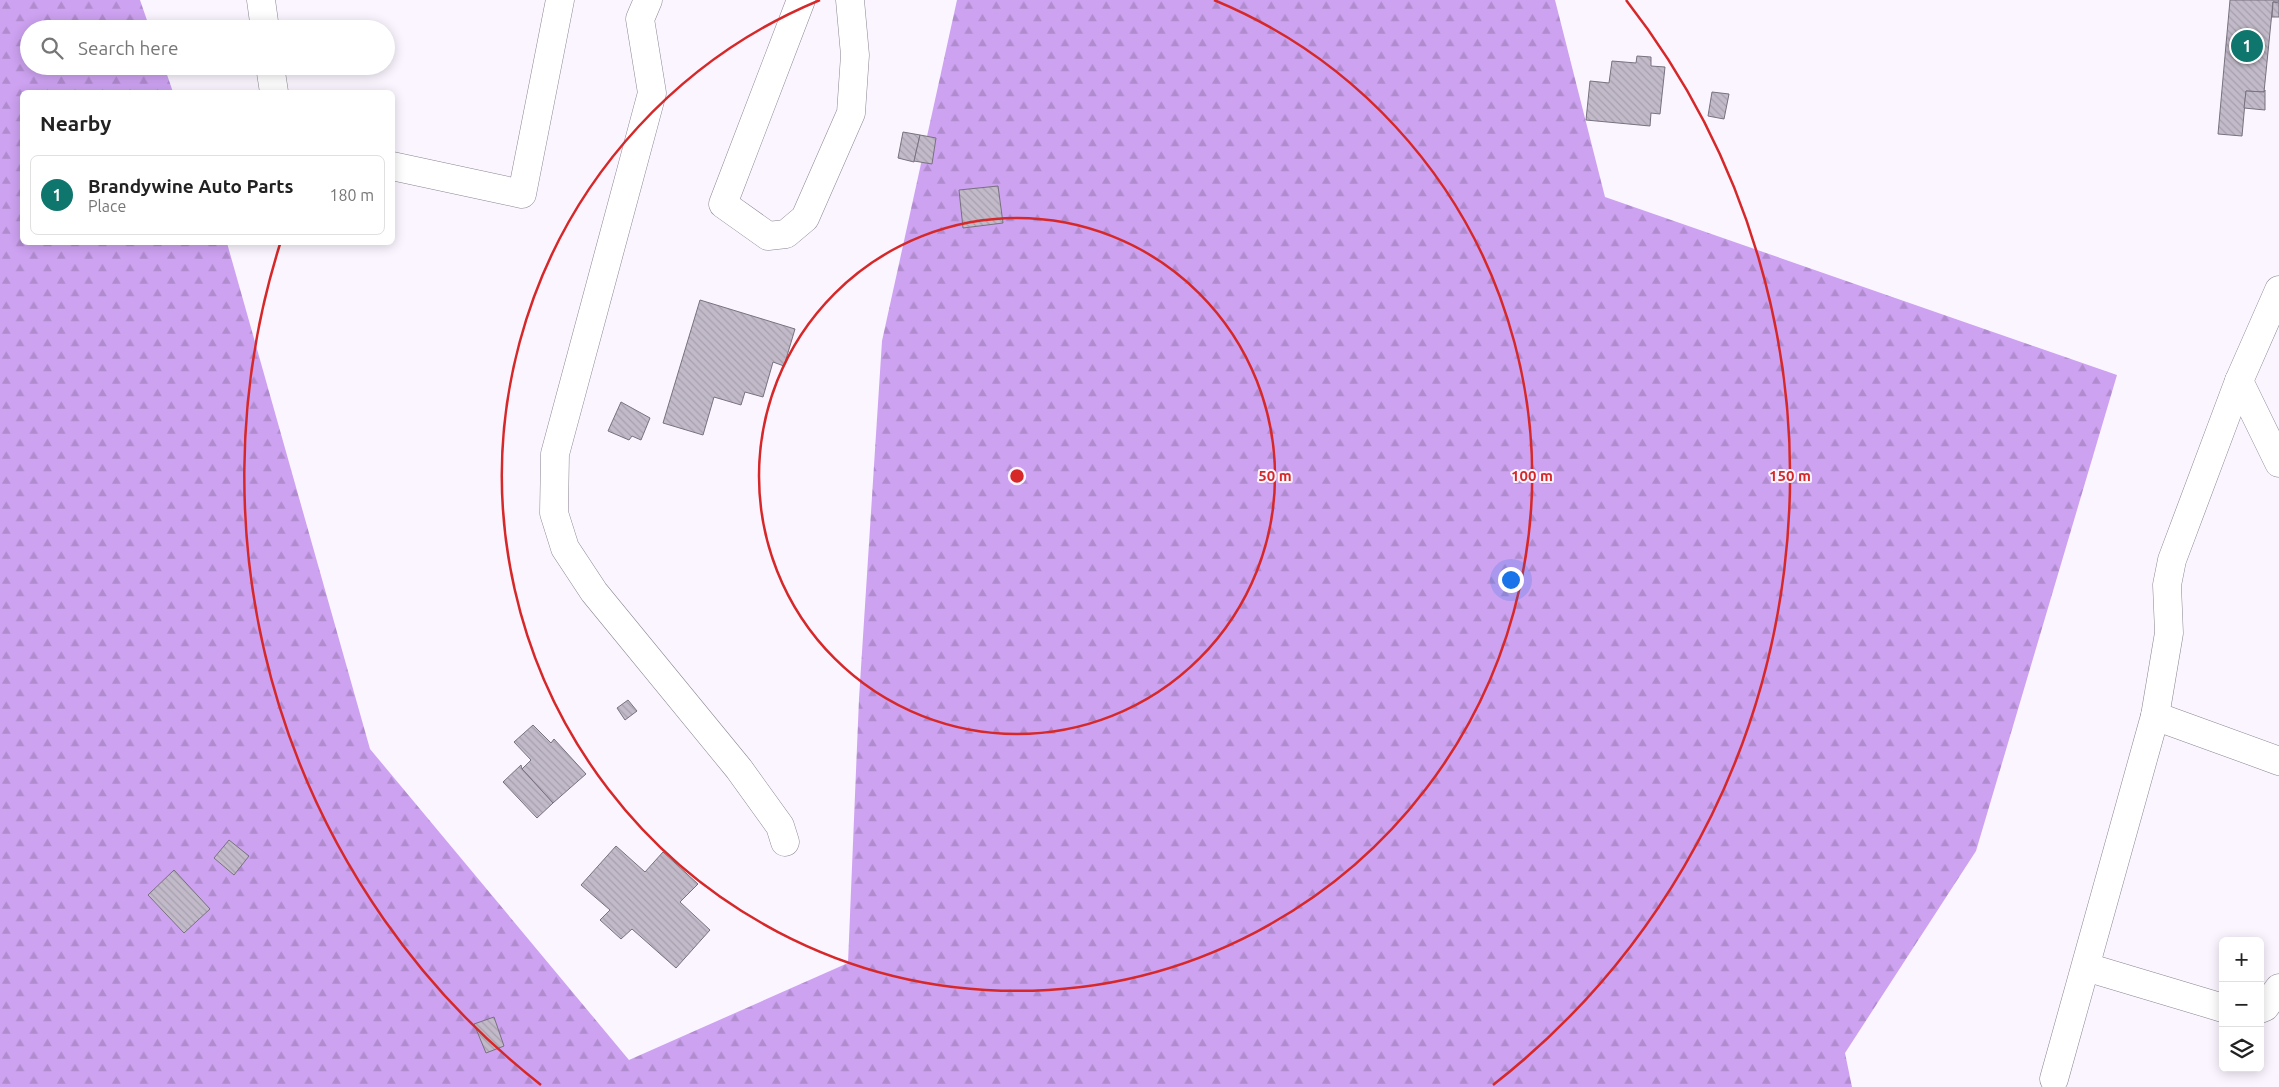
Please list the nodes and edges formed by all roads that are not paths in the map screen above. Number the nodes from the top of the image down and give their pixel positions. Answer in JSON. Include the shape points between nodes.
{"nodes":[{"id":1,"x":260,"y":0,"type":"edge"},
{"id":2,"x":560,"y":0,"type":"edge"},
{"id":3,"x":648,"y":0,"type":"edge"},
{"id":4,"x":801,"y":0,"type":"edge"},
{"id":5,"x":850,"y":0,"type":"edge"},
{"id":6,"x":263,"y":20,"type":"edge"},
{"id":7,"x":271,"y":75,"type":"edge"},
{"id":8,"x":274,"y":90,"type":"edge"},
{"id":9,"x":395,"y":167,"type":"edge"},
{"id":10,"x":2279,"y":290,"type":"edge"},
{"id":11,"x":2239,"y":381,"type":"junction"},
{"id":12,"x":2279,"y":463,"type":"edge"},
{"id":13,"x":2155,"y":716,"type":"junction"},
{"id":14,"x":2279,"y":761,"type":"edge"},
{"id":15,"x":785,"y":842,"type":"dead end"},
{"id":16,"x":2086,"y":968,"type":"junction"},
{"id":17,"x":2279,"y":988,"type":"edge"},
{"id":18,"x":2219,"y":1007,"type":"edge"},
{"id":19,"x":2264,"y":1008,"type":"edge"},
{"id":20,"x":2054,"y":1079,"type":"dead end"}],
"edges":[{"from":1,"to":6,"type":"street"},
{"from":2,"to":9,"type":"street","via":[[522,194]]},
{"from":3,"to":15,"type":"street","via":[[640,19],[652,93],[555,454],[554,513],[565,548],[594,592],[739,769],[780,826]]},
{"from":4,"to":5,"type":"street","via":[[723,204],[768,236],[786,234],[806,218],[851,113],[855,56]]},
{"from":7,"to":8,"type":"street"},
{"from":10,"to":11,"type":"street"},
{"from":11,"to":12,"type":"street"},
{"from":11,"to":13,"type":"street","via":[[2172,560],[2167,585],[2169,633]]},
{"from":13,"to":14,"type":"street"},
{"from":13,"to":16,"type":"street"},
{"from":16,"to":18,"type":"street"},
{"from":16,"to":20,"type":"street"},
{"from":17,"to":19,"type":"street"}]}
